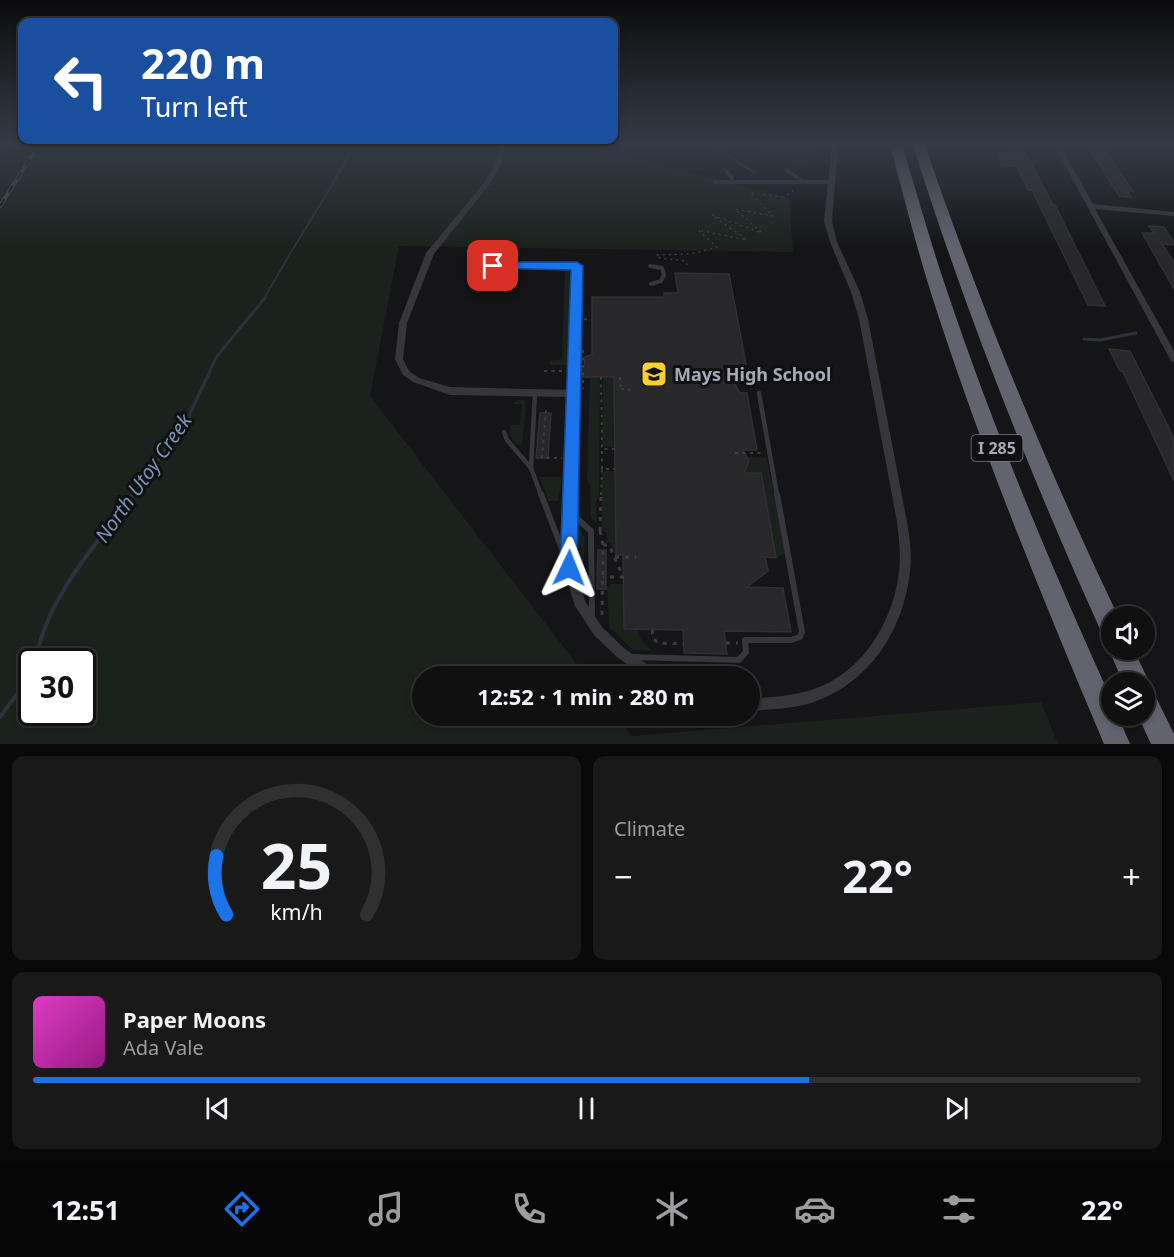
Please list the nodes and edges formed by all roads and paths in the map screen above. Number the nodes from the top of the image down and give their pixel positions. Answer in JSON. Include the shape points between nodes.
{"nodes":[{"id":1,"x":489,"y":180,"type":"edge"},
{"id":2,"x":800,"y":180,"type":"edge"},
{"id":3,"x":906,"y":180,"type":"edge"},
{"id":4,"x":931,"y":180,"type":"edge"},
{"id":5,"x":1076,"y":180,"type":"edge"},
{"id":6,"x":715,"y":182,"type":"dead end"},
{"id":7,"x":732,"y":182,"type":"joint"},
{"id":8,"x":803,"y":182,"type":"junction"},
{"id":9,"x":831,"y":182,"type":"joint"},
{"id":10,"x":1090,"y":206,"type":"junction"},
{"id":11,"x":1174,"y":213,"type":"edge"},
{"id":12,"x":687,"y":265,"type":"dead end"},
{"id":13,"x":493,"y":266,"type":"dead end"},
{"id":14,"x":577,"y":266,"type":"junction"},
{"id":15,"x":586,"y":266,"type":"dead end"},
{"id":16,"x":650,"y":266,"type":"dead end"},
{"id":17,"x":651,"y":284,"type":"dead end"},
{"id":18,"x":584,"y":316,"type":"dead end"},
{"id":19,"x":592,"y":320,"type":"dead end"},
{"id":20,"x":1174,"y":359,"type":"edge"},
{"id":21,"x":544,"y":371,"type":"dead end"},
{"id":22,"x":566,"y":371,"type":"dead end"},
{"id":23,"x":602,"y":377,"type":"dead end"},
{"id":24,"x":620,"y":377,"type":"dead end"},
{"id":25,"x":630,"y":390,"type":"dead end"},
{"id":26,"x":535,"y":393,"type":"junction"},
{"id":27,"x":573,"y":393,"type":"junction"},
{"id":28,"x":759,"y":393,"type":"dead end"},
{"id":29,"x":546,"y":410,"type":"dead end"},
{"id":30,"x":504,"y":432,"type":"dead end"},
{"id":31,"x":602,"y":449,"type":"junction"},
{"id":32,"x":615,"y":449,"type":"dead end"},
{"id":33,"x":735,"y":453,"type":"dead end"},
{"id":34,"x":770,"y":453,"type":"junction"},
{"id":35,"x":562,"y":458,"type":"dead end"},
{"id":36,"x":531,"y":468,"type":"junction"},
{"id":37,"x":602,"y":469,"type":"junction"},
{"id":38,"x":615,"y":469,"type":"dead end"},
{"id":39,"x":570,"y":513,"type":"junction"},
{"id":40,"x":597,"y":527,"type":"dead end"},
{"id":41,"x":600,"y":531,"type":"junction"},
{"id":42,"x":603,"y":545,"type":"junction"},
{"id":43,"x":615,"y":557,"type":"junction"},
{"id":44,"x":636,"y":557,"type":"dead end"},
{"id":45,"x":569,"y":568,"type":"junction"},
{"id":46,"x":603,"y":577,"type":"junction"},
{"id":47,"x":1101,"y":606,"type":"edge"},
{"id":48,"x":592,"y":622,"type":"junction"},
{"id":49,"x":605,"y":625,"type":"dead end"},
{"id":50,"x":652,"y":630,"type":"dead end"},
{"id":51,"x":684,"y":644,"type":"dead end"},
{"id":52,"x":626,"y":657,"type":"junction"},
{"id":53,"x":639,"y":666,"type":"edge"},
{"id":54,"x":760,"y":704,"type":"edge"},
{"id":55,"x":1155,"y":723,"type":"edge"},
{"id":56,"x":1117,"y":744,"type":"edge"},
{"id":57,"x":1165,"y":744,"type":"edge"}],
"edges":[{"from":1,"to":26,"type":"street","via":[[430,253],[403,323],[399,359],[406,373],[416,380],[450,391]]},
{"from":2,"to":8,"type":"lane"},
{"from":3,"to":56,"type":"highway","number":"I 285","via":[[930,266],[968,372],[1032,540]]},
{"from":4,"to":47,"type":"highway","number":"I 285","via":[[1005,386]]},
{"from":5,"to":10,"type":"street"},
{"from":6,"to":7,"type":"lane"},
{"from":7,"to":8,"type":"lane"},
{"from":8,"to":9,"type":"lane"},
{"from":8,"to":12,"type":"path","via":[[784,196],[750,193],[773,216],[735,209],[762,232],[712,215],[747,240],[698,230],[717,247],[691,254],[656,255],[686,261]]},
{"from":9,"to":54,"type":"street","via":[[830,233],[862,312],[900,510],[905,550],[902,585],[896,612],[873,653],[855,672],[814,696]]},
{"from":10,"to":11,"type":"street"},
{"from":10,"to":20,"type":"street"},
{"from":13,"to":14,"type":"lane"},
{"from":14,"to":15,"type":"lane"},
{"from":14,"to":27,"type":"lane"},
{"from":16,"to":17,"type":"lane","via":[[662,268],[664,275],[661,281]]},
{"from":18,"to":19,"type":"path","via":[[584,320]]},
{"from":21,"to":22,"type":"path"},
{"from":23,"to":31,"type":"path"},
{"from":24,"to":25,"type":"path","via":[[621,390]]},
{"from":26,"to":27,"type":"street"},
{"from":26,"to":36,"type":"lane"},
{"from":27,"to":39,"type":"street"},
{"from":28,"to":34,"type":"lane"},
{"from":29,"to":35,"type":"path","via":[[542,458]]},
{"from":30,"to":36,"type":"lane"},
{"from":31,"to":32,"type":"path"},
{"from":31,"to":37,"type":"path"},
{"from":33,"to":34,"type":"path"},
{"from":34,"to":52,"type":"lane","via":[[800,637],[745,640],[746,652],[739,660]]},
{"from":36,"to":45,"type":"lane"},
{"from":37,"to":38,"type":"path"},
{"from":37,"to":41,"type":"path"},
{"from":39,"to":45,"type":"street"},
{"from":39,"to":48,"type":"lane","via":[[591,531]]},
{"from":40,"to":41,"type":"path"},
{"from":41,"to":42,"type":"path"},
{"from":42,"to":43,"type":"path","via":[[609,545]]},
{"from":42,"to":46,"type":"path"},
{"from":43,"to":44,"type":"path"},
{"from":43,"to":46,"type":"path","via":[[623,577]]},
{"from":45,"to":48,"type":"street","via":[[581,606]]},
{"from":46,"to":49,"type":"path"},
{"from":48,"to":52,"type":"street"},
{"from":50,"to":51,"type":"path","via":[[653,639],[659,644]]},
{"from":52,"to":53,"type":"street"},
{"from":55,"to":57,"type":"highway"}]}
